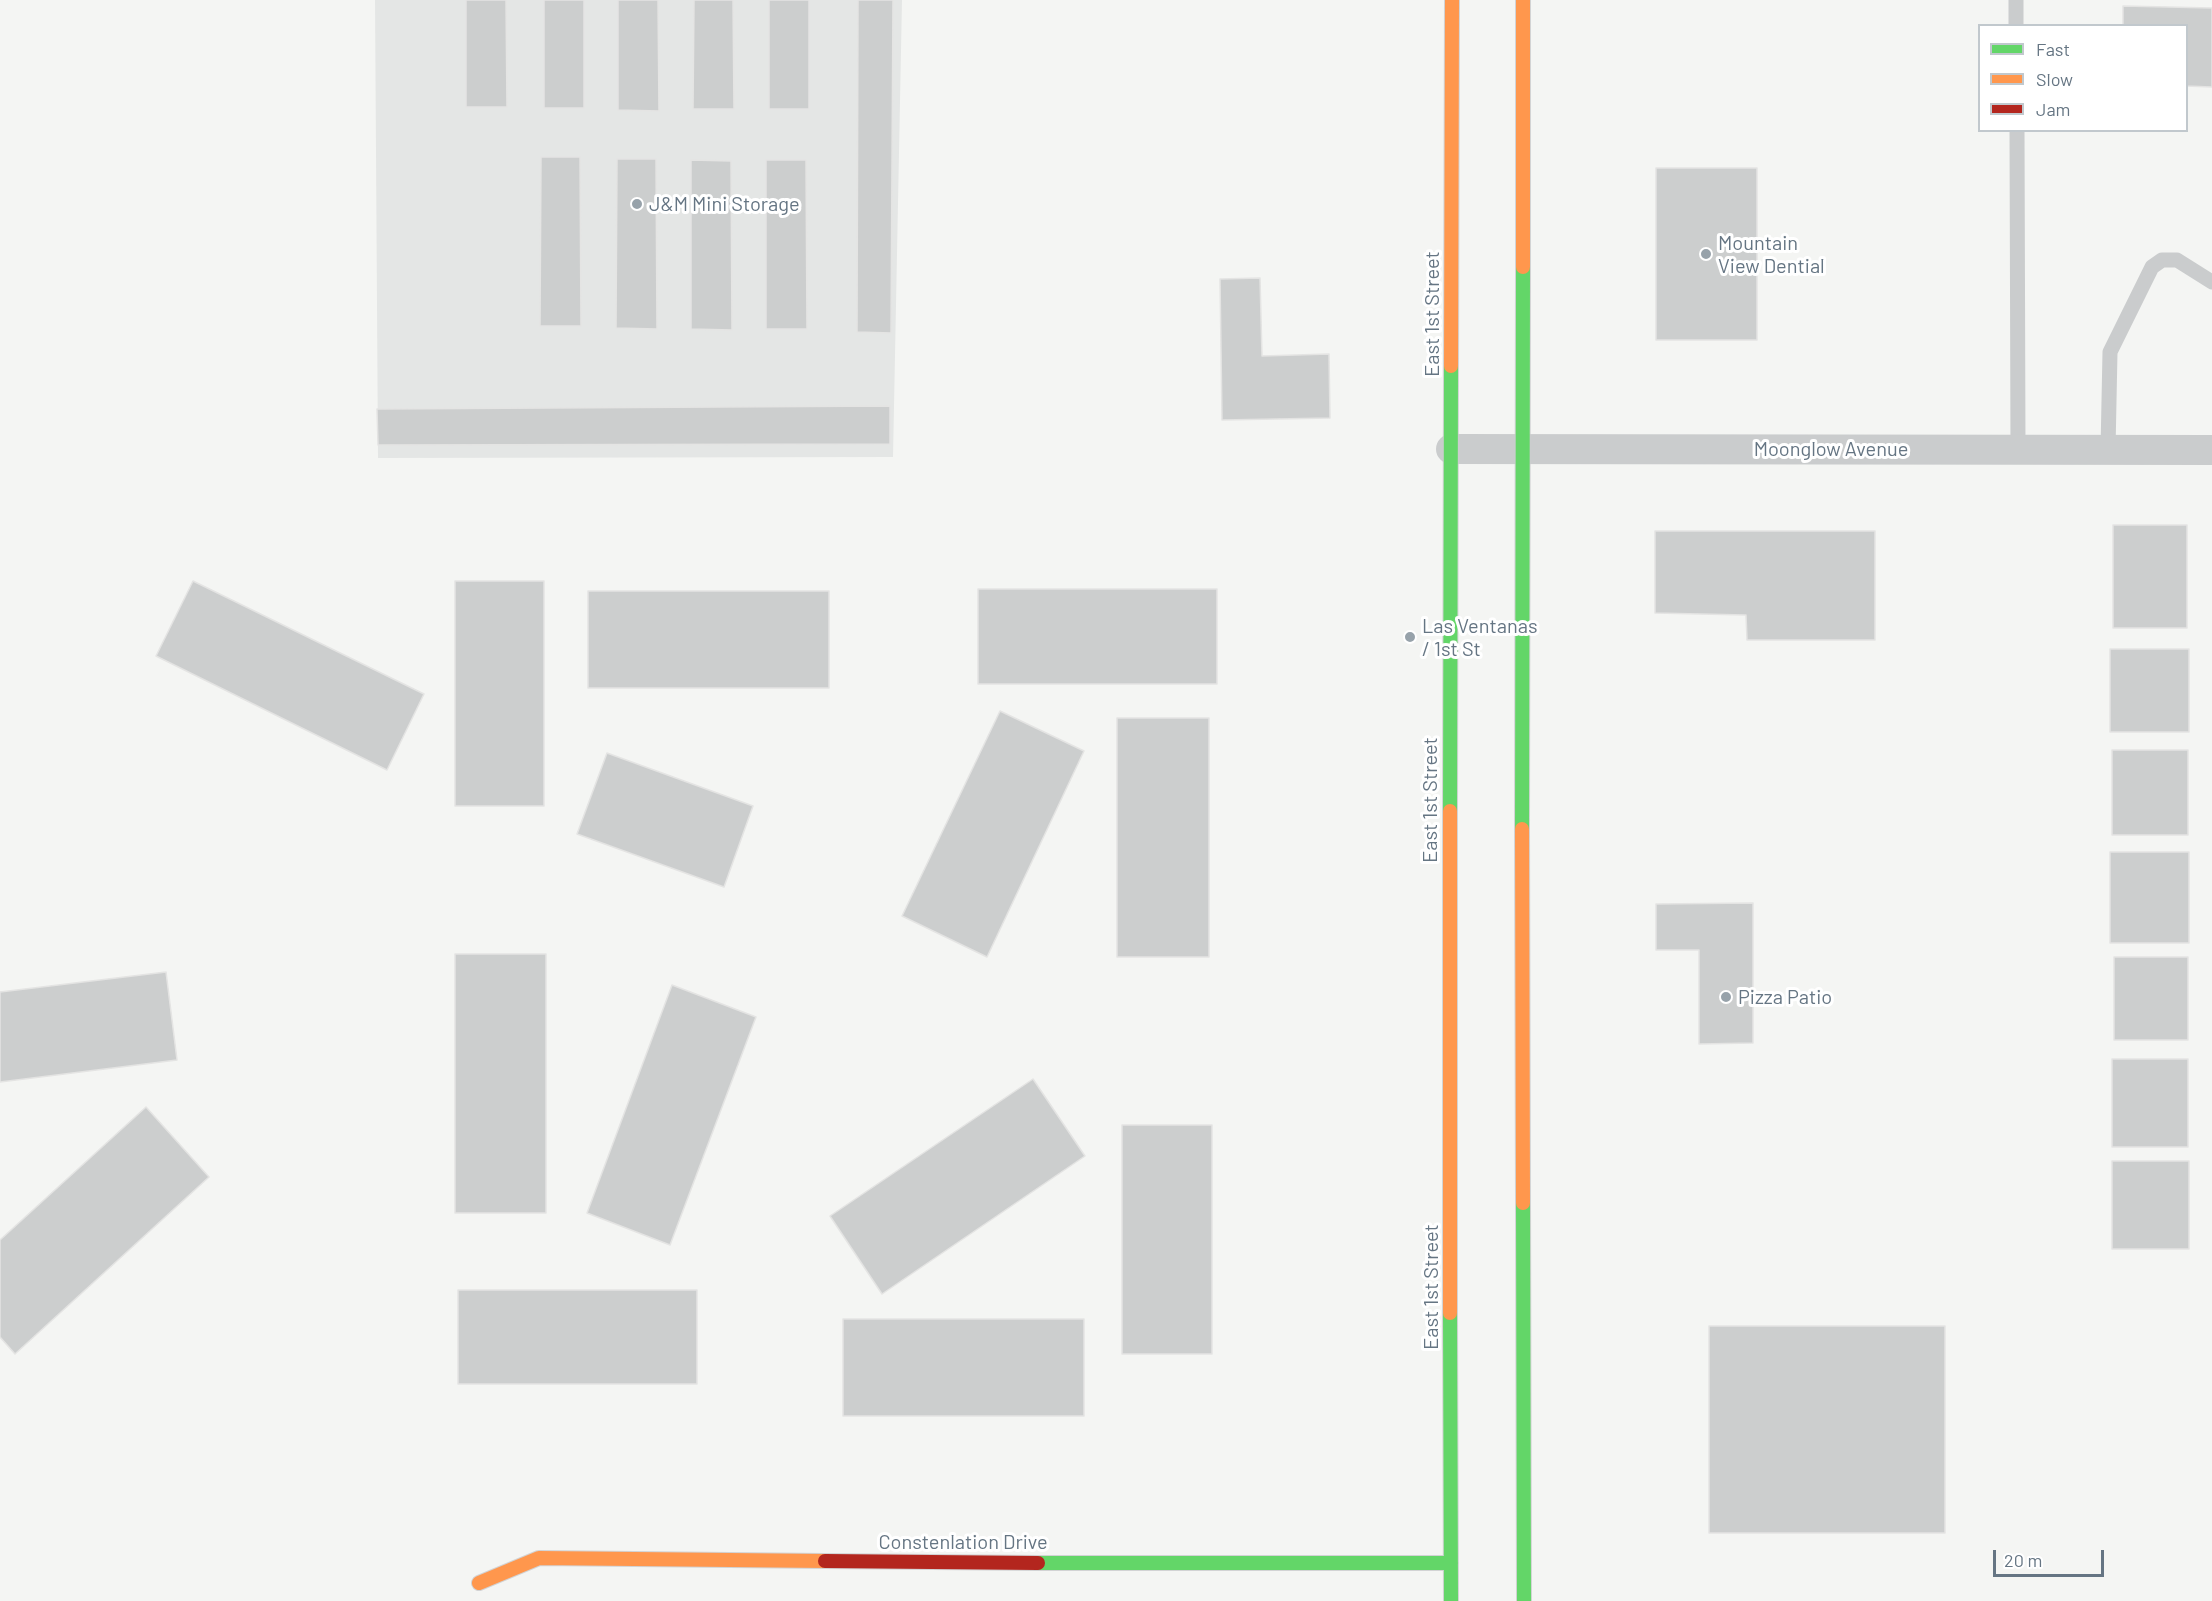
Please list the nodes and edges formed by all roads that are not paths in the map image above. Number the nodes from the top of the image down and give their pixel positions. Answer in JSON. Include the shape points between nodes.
{"nodes":[{"id":1,"x":1452,"y":0,"type":"edge"},
{"id":2,"x":1523,"y":0,"type":"edge"},
{"id":3,"x":2016,"y":0,"type":"edge"},
{"id":4,"x":2016,"y":24,"type":"edge"},
{"id":5,"x":2017,"y":132,"type":"edge"},
{"id":6,"x":2212,"y":282,"type":"edge"},
{"id":7,"x":1523,"y":448,"type":"junction"},
{"id":8,"x":1451,"y":449,"type":"junction"},
{"id":9,"x":2018,"y":450,"type":"junction"},
{"id":10,"x":2109,"y":450,"type":"junction"},
{"id":11,"x":2212,"y":450,"type":"edge"},
{"id":12,"x":1451,"y":1563,"type":"junction"},
{"id":13,"x":479,"y":1583,"type":"dead end"},
{"id":14,"x":1451,"y":1601,"type":"edge"},
{"id":15,"x":1524,"y":1601,"type":"edge"}],
"edges":[{"from":1,"to":8,"type":"main road","name":"East 1st Street"},
{"from":2,"to":7,"type":"main road"},
{"from":3,"to":4,"type":"lane"},
{"from":5,"to":9,"type":"lane"},
{"from":6,"to":10,"type":"lane","via":[[2177,260],[2162,260],[2152,267],[2110,352]]},
{"from":7,"to":8,"type":"street","name":"Moonglow Avenue"},
{"from":7,"to":9,"type":"street","name":"Moonglow Avenue"},
{"from":7,"to":15,"type":"main road"},
{"from":8,"to":12,"type":"main road","name":"East 1st Street"},
{"from":9,"to":10,"type":"street","name":"Moonglow Avenue"},
{"from":10,"to":11,"type":"street","name":"Moonglow Avenue"},
{"from":12,"to":13,"type":"main road","name":"Constenlation Drive","via":[[539,1558]]},
{"from":12,"to":14,"type":"main road","name":"East 1st Street"}]}
